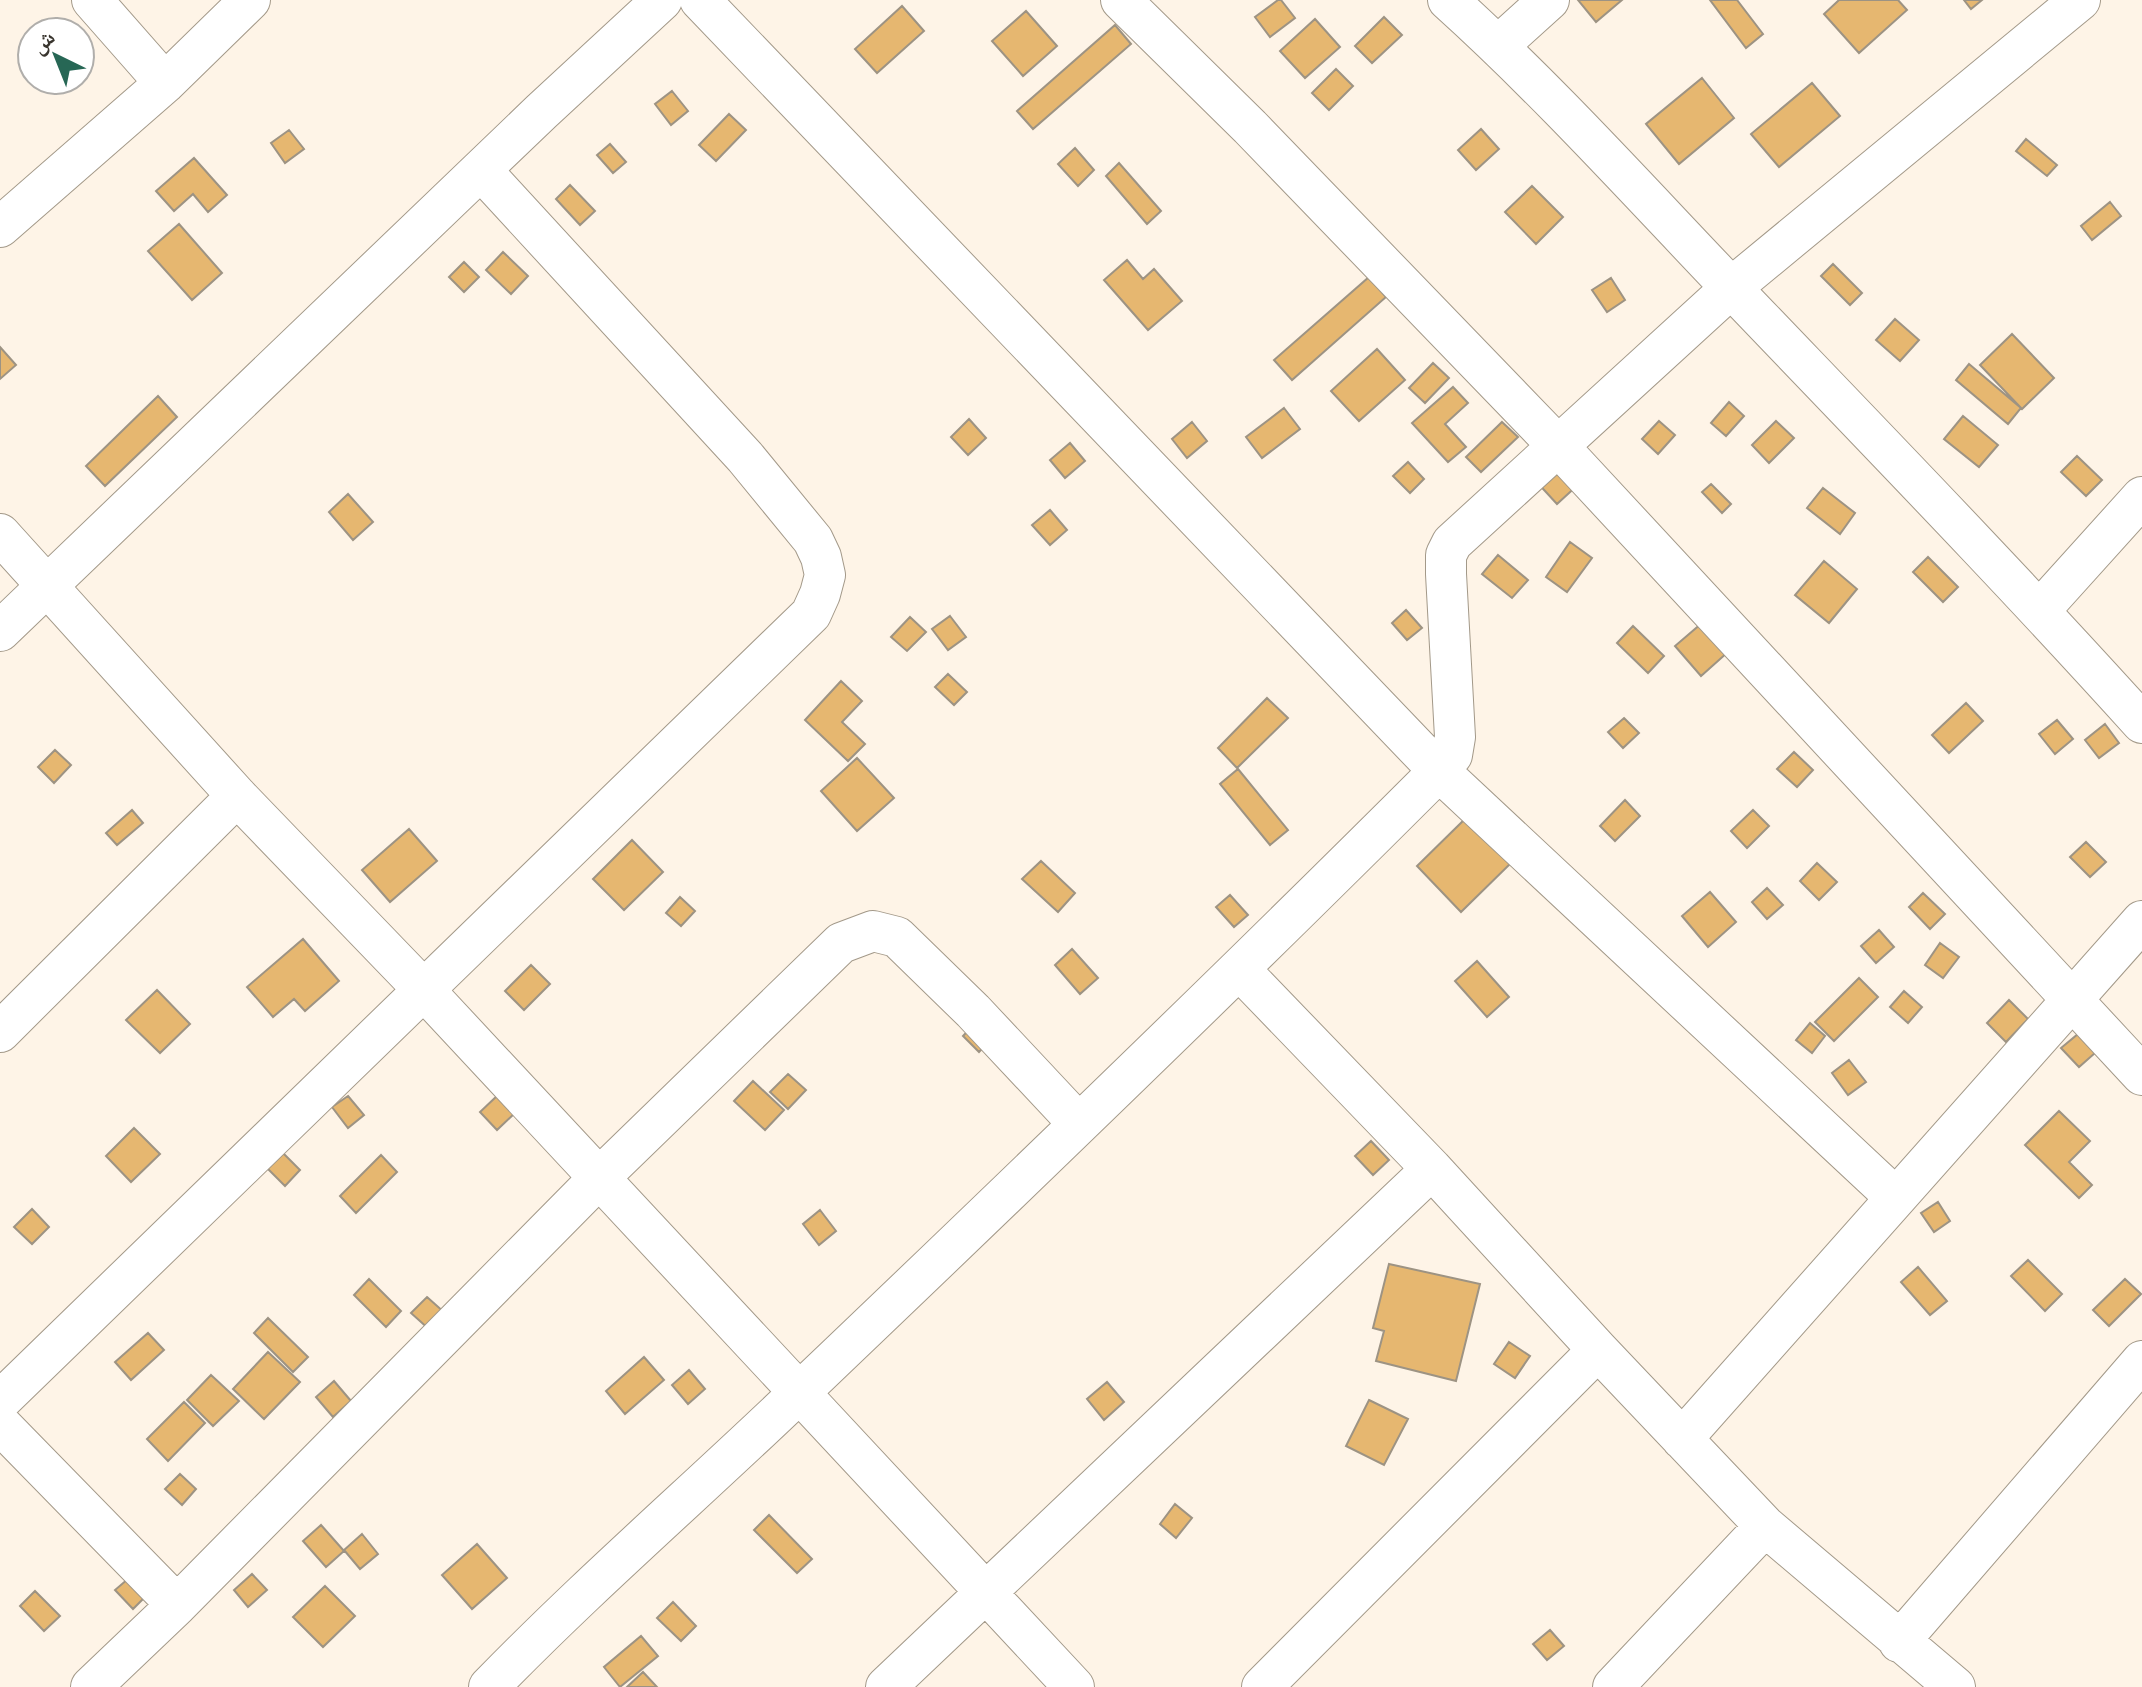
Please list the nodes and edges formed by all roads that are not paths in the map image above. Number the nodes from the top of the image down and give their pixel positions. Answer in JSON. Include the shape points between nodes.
{"nodes":[{"id":1,"x":92,"y":0,"type":"edge"},
{"id":2,"x":250,"y":0,"type":"edge"},
{"id":3,"x":662,"y":0,"type":"edge"},
{"id":4,"x":700,"y":0,"type":"edge"},
{"id":5,"x":1121,"y":0,"type":"edge"},
{"id":6,"x":1448,"y":0,"type":"edge"},
{"id":7,"x":1549,"y":0,"type":"edge"},
{"id":8,"x":2080,"y":0,"type":"edge"},
{"id":9,"x":1498,"y":46,"type":"junction"},
{"id":10,"x":165,"y":83,"type":"junction"},
{"id":11,"x":481,"y":170,"type":"junction"},
{"id":12,"x":0,"y":227,"type":"edge"},
{"id":13,"x":1731,"y":288,"type":"junction"},
{"id":14,"x":1559,"y":447,"type":"junction"},
{"id":15,"x":2142,"y":497,"type":"edge"},
{"id":16,"x":0,"y":534,"type":"edge"},
{"id":17,"x":48,"y":585,"type":"junction"},
{"id":18,"x":2040,"y":610,"type":"junction"},
{"id":19,"x":0,"y":631,"type":"edge"},
{"id":20,"x":2142,"y":723,"type":"edge"},
{"id":21,"x":1439,"y":771,"type":"junction"},
{"id":22,"x":237,"y":796,"type":"junction"},
{"id":23,"x":2142,"y":921,"type":"edge"},
{"id":24,"x":1240,"y":970,"type":"junction"},
{"id":25,"x":424,"y":990,"type":"junction"},
{"id":26,"x":2071,"y":1001,"type":"junction"},
{"id":27,"x":0,"y":1032,"type":"edge"},
{"id":28,"x":2142,"y":1075,"type":"edge"},
{"id":29,"x":1078,"y":1123,"type":"junction"},
{"id":30,"x":1432,"y":1169,"type":"junction"},
{"id":31,"x":599,"y":1178,"type":"junction"},
{"id":32,"x":1896,"y":1198,"type":"junction"},
{"id":33,"x":1598,"y":1350,"type":"junction"},
{"id":34,"x":2142,"y":1361,"type":"edge"},
{"id":35,"x":800,"y":1392,"type":"junction"},
{"id":36,"x":0,"y":1401,"type":"edge"},
{"id":37,"x":0,"y":1424,"type":"edge"},
{"id":38,"x":1682,"y":1439,"type":"junction"},
{"id":39,"x":1765,"y":1526,"type":"junction"},
{"id":40,"x":985,"y":1592,"type":"junction"},
{"id":41,"x":177,"y":1605,"type":"junction"},
{"id":42,"x":1899,"y":1642,"type":"junction"},
{"id":43,"x":1952,"y":1686,"type":"edge"},
{"id":44,"x":91,"y":1687,"type":"edge"},
{"id":45,"x":489,"y":1687,"type":"edge"},
{"id":46,"x":886,"y":1687,"type":"edge"},
{"id":47,"x":1074,"y":1687,"type":"edge"},
{"id":48,"x":1262,"y":1687,"type":"edge"},
{"id":49,"x":1613,"y":1687,"type":"edge"}],
"edges":[{"from":1,"to":10,"type":"street"},
{"from":2,"to":10,"type":"street"},
{"from":3,"to":11,"type":"street"},
{"from":4,"to":21,"type":"street"},
{"from":5,"to":14,"type":"street"},
{"from":6,"to":9,"type":"street"},
{"from":7,"to":9,"type":"street"},
{"from":8,"to":13,"type":"street"},
{"from":9,"to":13,"type":"street"},
{"from":10,"to":12,"type":"street"},
{"from":11,"to":17,"type":"street"},
{"from":11,"to":25,"type":"street","via":[[745,457],[813,540],[825,575],[811,614]]},
{"from":13,"to":14,"type":"street"},
{"from":13,"to":18,"type":"street"},
{"from":14,"to":21,"type":"street","via":[[1452,543],[1446,555],[1455,737],[1452,755]]},
{"from":14,"to":26,"type":"street"},
{"from":15,"to":18,"type":"street"},
{"from":16,"to":17,"type":"street"},
{"from":17,"to":19,"type":"street"},
{"from":17,"to":22,"type":"street"},
{"from":18,"to":20,"type":"street"},
{"from":21,"to":24,"type":"street"},
{"from":21,"to":32,"type":"street"},
{"from":22,"to":25,"type":"street"},
{"from":22,"to":27,"type":"street"},
{"from":23,"to":26,"type":"street"},
{"from":24,"to":29,"type":"street"},
{"from":24,"to":30,"type":"street"},
{"from":25,"to":31,"type":"street"},
{"from":25,"to":36,"type":"street"},
{"from":26,"to":28,"type":"street"},
{"from":26,"to":32,"type":"street"},
{"from":29,"to":31,"type":"street","via":[[915,952],[897,937],[873,931],[841,943]]},
{"from":29,"to":35,"type":"street"},
{"from":30,"to":33,"type":"street"},
{"from":30,"to":40,"type":"street"},
{"from":31,"to":35,"type":"street"},
{"from":31,"to":41,"type":"street"},
{"from":32,"to":38,"type":"street"},
{"from":33,"to":38,"type":"street"},
{"from":33,"to":48,"type":"street"},
{"from":34,"to":42,"type":"street"},
{"from":35,"to":40,"type":"street"},
{"from":35,"to":45,"type":"street"},
{"from":37,"to":41,"type":"street"},
{"from":38,"to":39,"type":"street"},
{"from":39,"to":42,"type":"street"},
{"from":39,"to":49,"type":"street"},
{"from":40,"to":46,"type":"street"},
{"from":40,"to":47,"type":"street"},
{"from":41,"to":44,"type":"street"},
{"from":42,"to":43,"type":"street"}]}
